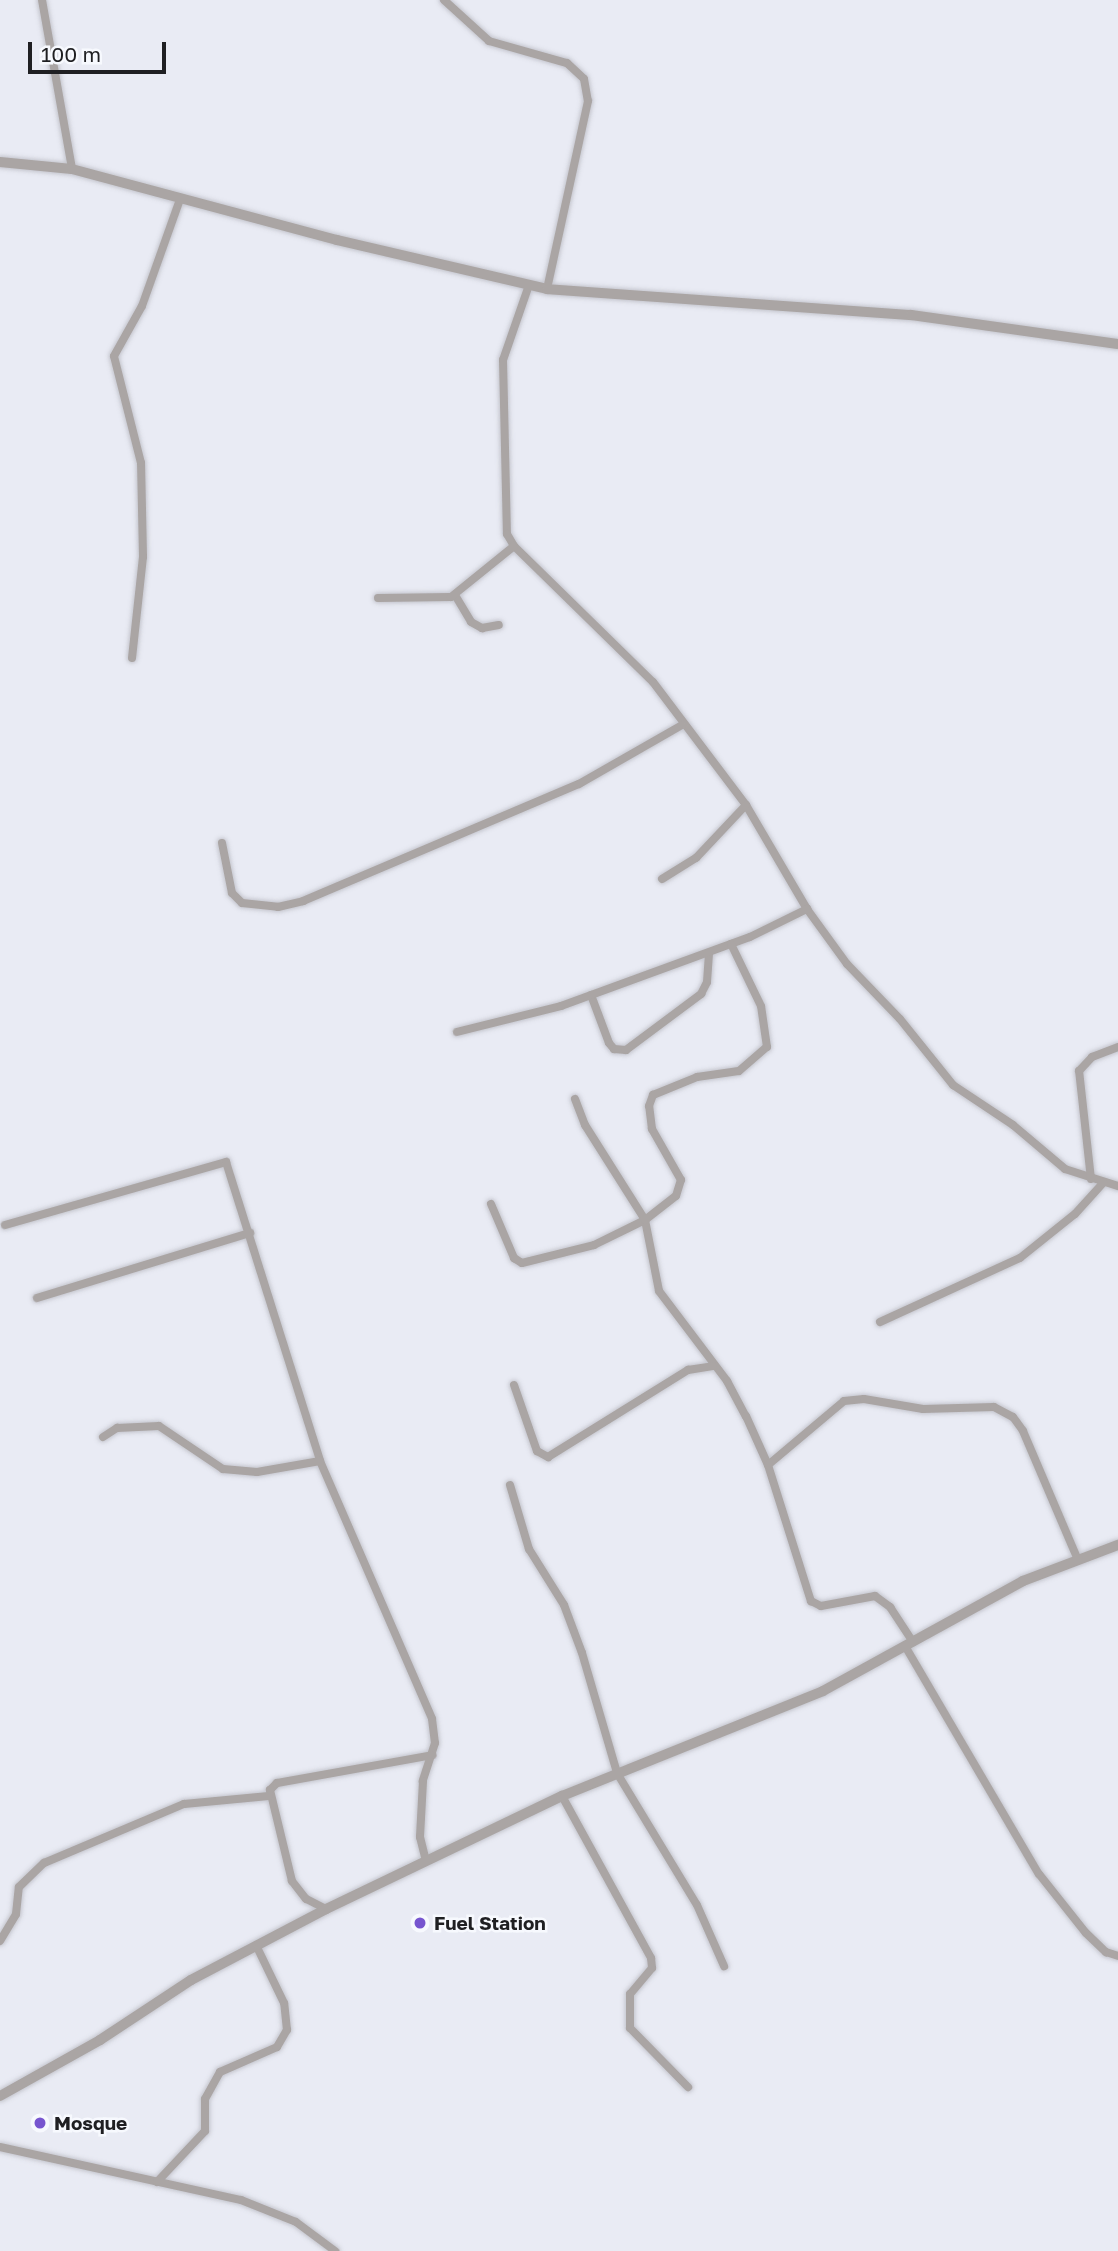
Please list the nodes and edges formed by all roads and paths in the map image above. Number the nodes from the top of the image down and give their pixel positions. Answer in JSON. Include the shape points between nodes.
{"nodes":[{"id":1,"x":42,"y":0,"type":"edge"},
{"id":2,"x":444,"y":0,"type":"edge"},
{"id":3,"x":0,"y":162,"type":"edge"},
{"id":4,"x":72,"y":169,"type":"junction"},
{"id":5,"x":180,"y":199,"type":"junction"},
{"id":6,"x":529,"y":285,"type":"junction"},
{"id":7,"x":547,"y":289,"type":"junction"},
{"id":8,"x":1118,"y":344,"type":"edge"},
{"id":9,"x":514,"y":546,"type":"junction"},
{"id":10,"x":455,"y":595,"type":"junction"},
{"id":11,"x":378,"y":598,"type":"dead end"},
{"id":12,"x":499,"y":625,"type":"dead end"},
{"id":13,"x":132,"y":657,"type":"dead end"},
{"id":14,"x":682,"y":725,"type":"junction"},
{"id":15,"x":746,"y":805,"type":"junction"},
{"id":16,"x":222,"y":843,"type":"dead end"},
{"id":17,"x":662,"y":879,"type":"dead end"},
{"id":18,"x":807,"y":909,"type":"junction"},
{"id":19,"x":731,"y":944,"type":"junction"},
{"id":20,"x":709,"y":953,"type":"junction"},
{"id":21,"x":591,"y":995,"type":"junction"},
{"id":22,"x":457,"y":1032,"type":"dead end"},
{"id":23,"x":1118,"y":1047,"type":"edge"},
{"id":24,"x":575,"y":1099,"type":"dead end"},
{"id":25,"x":1091,"y":1179,"type":"junction"},
{"id":26,"x":1103,"y":1184,"type":"junction"},
{"id":27,"x":1118,"y":1186,"type":"edge"},
{"id":28,"x":491,"y":1204,"type":"dead end"},
{"id":29,"x":645,"y":1220,"type":"junction"},
{"id":30,"x":5,"y":1224,"type":"dead end"},
{"id":31,"x":250,"y":1233,"type":"junction"},
{"id":32,"x":37,"y":1298,"type":"dead end"},
{"id":33,"x":880,"y":1322,"type":"dead end"},
{"id":34,"x":713,"y":1366,"type":"junction"},
{"id":35,"x":514,"y":1385,"type":"dead end"},
{"id":36,"x":103,"y":1437,"type":"dead end"},
{"id":37,"x":320,"y":1461,"type":"junction"},
{"id":38,"x":768,"y":1465,"type":"junction"},
{"id":39,"x":510,"y":1485,"type":"dead end"},
{"id":40,"x":1118,"y":1545,"type":"edge"},
{"id":41,"x":1079,"y":1560,"type":"junction"},
{"id":42,"x":909,"y":1644,"type":"junction"},
{"id":43,"x":432,"y":1755,"type":"junction"},
{"id":44,"x":617,"y":1773,"type":"junction"},
{"id":45,"x":269,"y":1796,"type":"junction"},
{"id":46,"x":562,"y":1796,"type":"junction"},
{"id":47,"x":426,"y":1861,"type":"junction"},
{"id":48,"x":326,"y":1909,"type":"junction"},
{"id":49,"x":0,"y":1941,"type":"edge"},
{"id":50,"x":256,"y":1945,"type":"junction"},
{"id":51,"x":1118,"y":1956,"type":"edge"},
{"id":52,"x":724,"y":1966,"type":"dead end"},
{"id":53,"x":688,"y":2087,"type":"dead end"},
{"id":54,"x":0,"y":2096,"type":"edge"},
{"id":55,"x":0,"y":2147,"type":"edge"},
{"id":56,"x":157,"y":2182,"type":"junction"},
{"id":57,"x":335,"y":2251,"type":"edge"}],
"edges":[{"from":1,"to":4,"type":"street"},
{"from":2,"to":7,"type":"street","via":[[489,41],[567,63],[584,79],[588,101]]},
{"from":3,"to":4,"type":"street"},
{"from":4,"to":5,"type":"street"},
{"from":5,"to":6,"type":"street"},
{"from":5,"to":13,"type":"street","via":[[142,306],[114,356],[142,463],[143,557]]},
{"from":6,"to":7,"type":"street"},
{"from":6,"to":9,"type":"street","via":[[503,360],[508,534]]},
{"from":7,"to":8,"type":"street","via":[[911,314]]},
{"from":9,"to":10,"type":"street"},
{"from":9,"to":14,"type":"street","via":[[640,667]]},
{"from":10,"to":11,"type":"street"},
{"from":10,"to":12,"type":"street","via":[[471,622],[482,628]]},
{"from":14,"to":15,"type":"street"},
{"from":14,"to":16,"type":"street","via":[[579,784],[303,901],[278,907],[242,903],[232,893]]},
{"from":15,"to":17,"type":"street","via":[[696,858]]},
{"from":15,"to":18,"type":"street"},
{"from":18,"to":19,"type":"street"},
{"from":18,"to":25,"type":"street","via":[[860,980],[900,1019],[953,1085],[1013,1125],[1065,1168]]},
{"from":19,"to":20,"type":"street"},
{"from":19,"to":29,"type":"street","via":[[763,1014],[767,1047],[739,1071],[697,1077],[653,1095],[649,1106],[652,1129],[682,1186]]},
{"from":20,"to":21,"type":"street","via":[[645,972]]},
{"from":20,"to":21,"type":"street","via":[[707,982],[701,994],[626,1050],[614,1049],[609,1043]]},
{"from":21,"to":22,"type":"street"},
{"from":23,"to":25,"type":"street","via":[[1092,1057],[1079,1071]]},
{"from":24,"to":29,"type":"street","via":[[585,1125]]},
{"from":25,"to":26,"type":"street"},
{"from":26,"to":27,"type":"street"},
{"from":26,"to":33,"type":"street","via":[[1075,1214],[1020,1258]]},
{"from":28,"to":29,"type":"street","via":[[514,1258],[522,1263],[594,1245]]},
{"from":29,"to":34,"type":"street","via":[[659,1291]]},
{"from":30,"to":31,"type":"street","via":[[220,1161],[229,1168]]},
{"from":31,"to":32,"type":"street"},
{"from":31,"to":37,"type":"street"},
{"from":34,"to":35,"type":"street","via":[[688,1370],[548,1457],[537,1451]]},
{"from":34,"to":38,"type":"street","via":[[737,1396]]},
{"from":36,"to":37,"type":"street","via":[[117,1428],[159,1426],[223,1469],[257,1472]]},
{"from":37,"to":43,"type":"street","via":[[432,1719],[436,1732]]},
{"from":38,"to":41,"type":"street","via":[[844,1401],[864,1399],[923,1409],[994,1407],[1013,1417],[1029,1441]]},
{"from":38,"to":42,"type":"street","via":[[811,1601],[821,1606],[875,1595],[890,1607]]},
{"from":39,"to":44,"type":"street","via":[[529,1549],[564,1605],[582,1653]]},
{"from":40,"to":41,"type":"street"},
{"from":41,"to":42,"type":"street","via":[[1023,1581]]},
{"from":42,"to":44,"type":"street","via":[[756,1722]]},
{"from":42,"to":51,"type":"street","via":[[1039,1874],[1086,1933],[1106,1952]]},
{"from":43,"to":45,"type":"street","via":[[277,1783]]},
{"from":43,"to":47,"type":"street","via":[[424,1781],[421,1825]]},
{"from":44,"to":46,"type":"street"},
{"from":44,"to":52,"type":"street","via":[[697,1906]]},
{"from":45,"to":48,"type":"street","via":[[296,1891]]},
{"from":45,"to":49,"type":"street","via":[[184,1804],[44,1863],[19,1887],[16,1914]]},
{"from":46,"to":47,"type":"street"},
{"from":46,"to":53,"type":"street","via":[[651,1958],[652,1968],[630,1994],[631,2028]]},
{"from":47,"to":48,"type":"street"},
{"from":48,"to":50,"type":"street"},
{"from":50,"to":54,"type":"street"},
{"from":50,"to":56,"type":"street","via":[[284,2003],[286,2030],[277,2047],[220,2072],[205,2099],[205,2131]]},
{"from":55,"to":56,"type":"street"},
{"from":56,"to":57,"type":"street","via":[[266,2208],[296,2222]]}]}
